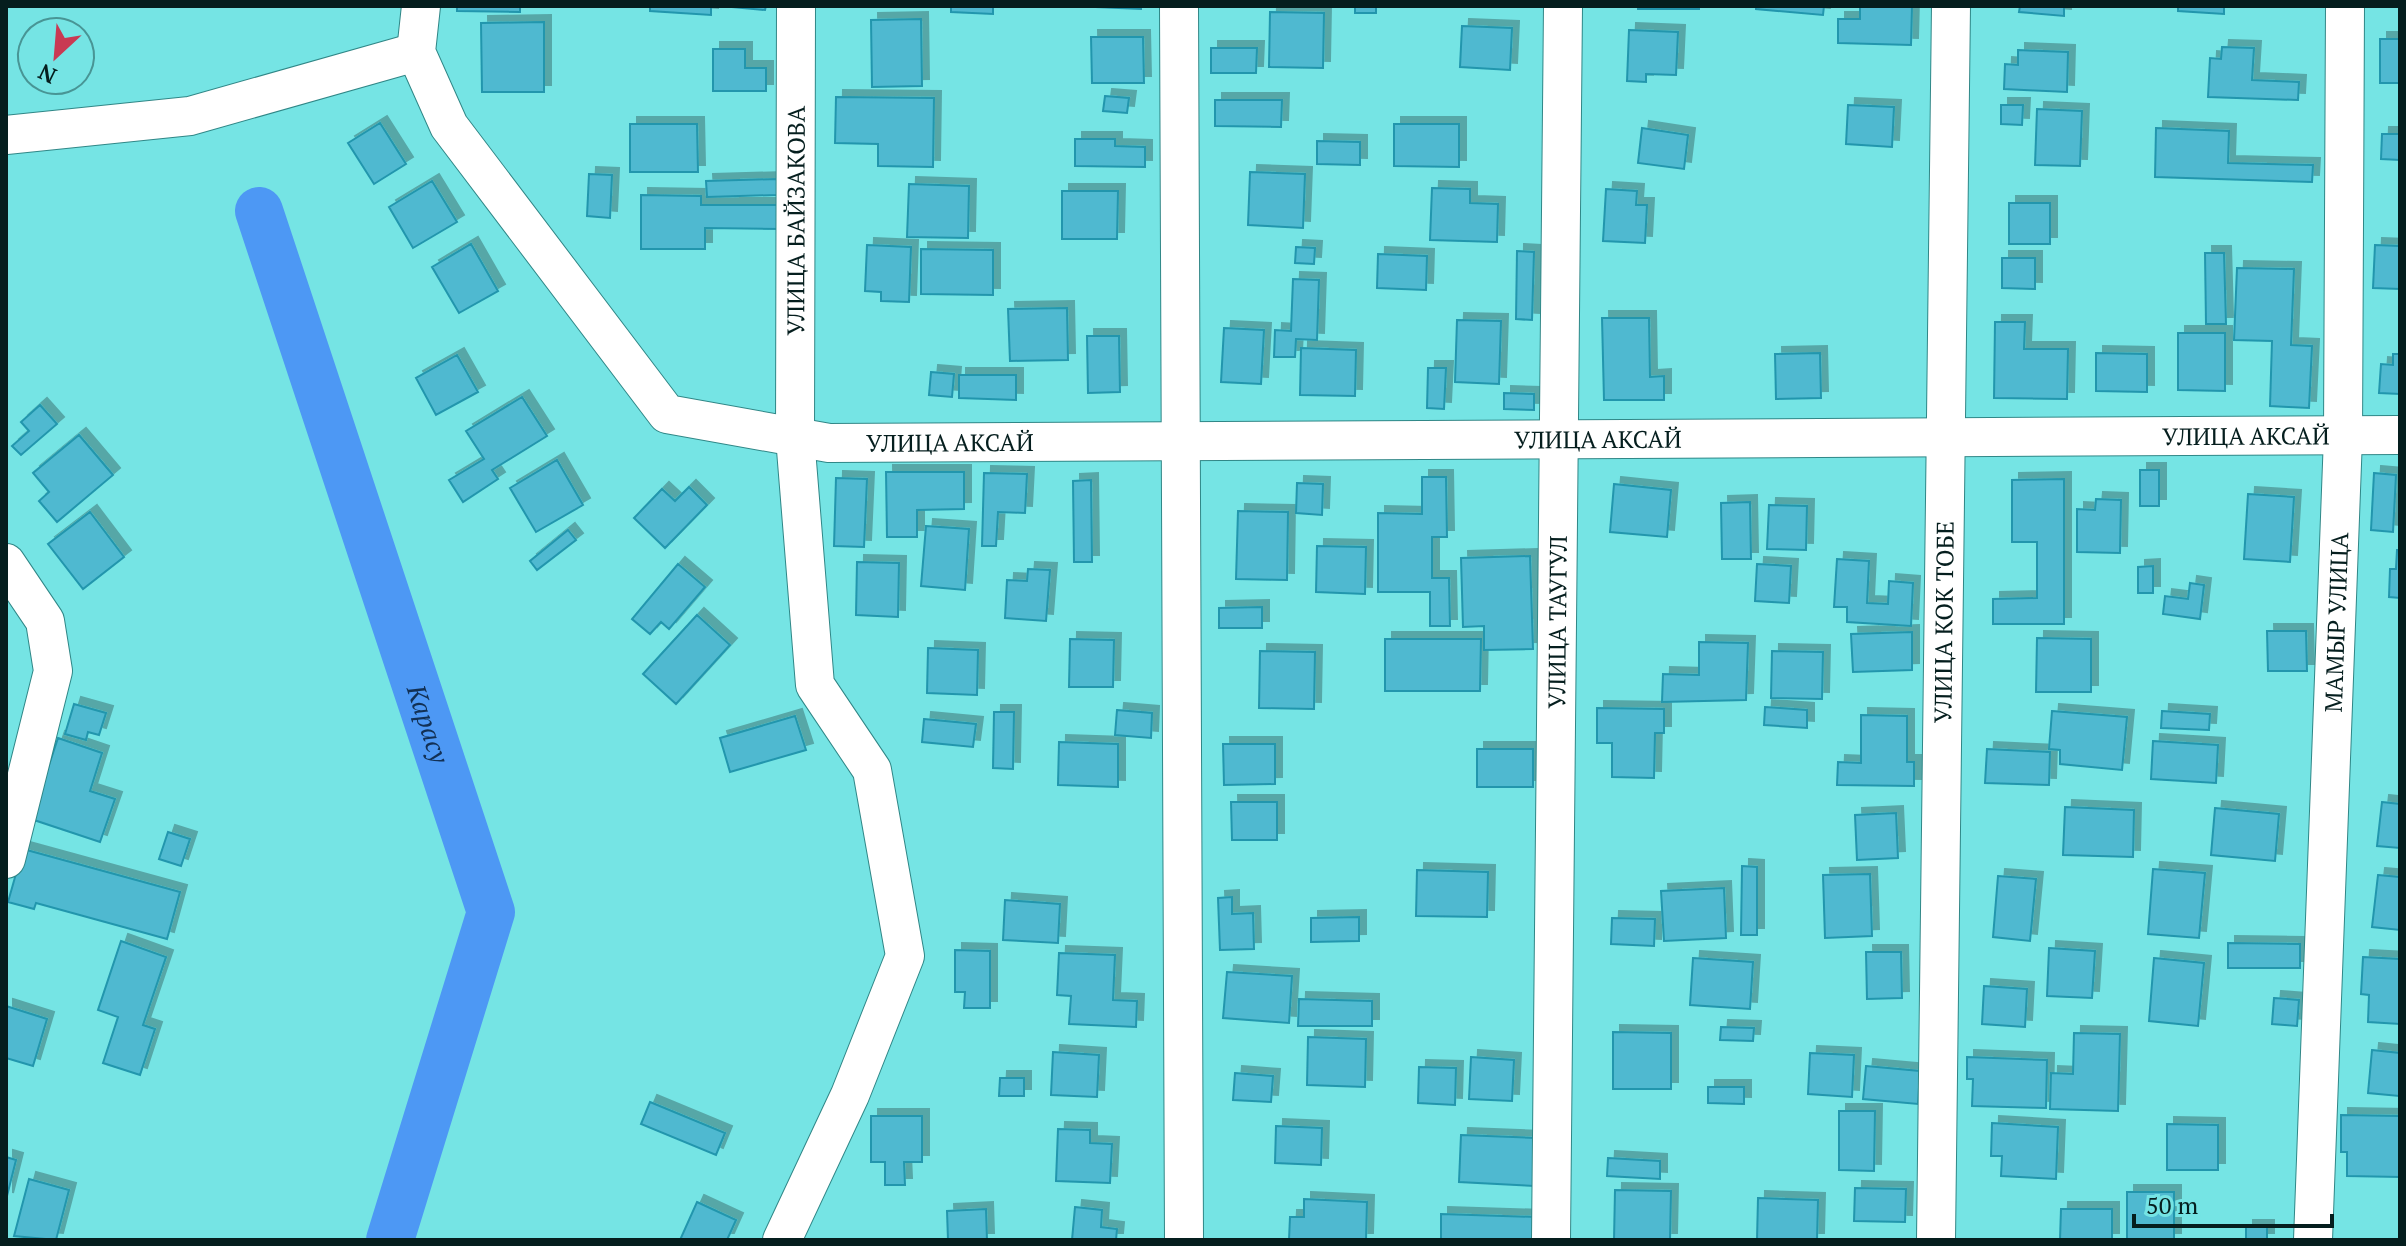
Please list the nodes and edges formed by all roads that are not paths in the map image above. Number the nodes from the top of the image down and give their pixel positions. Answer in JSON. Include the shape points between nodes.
{"nodes":[{"id":1,"x":421,"y":6,"type":"edge"},
{"id":2,"x":796,"y":6,"type":"edge"},
{"id":3,"x":1179,"y":6,"type":"edge"},
{"id":4,"x":1563,"y":6,"type":"edge"},
{"id":5,"x":1951,"y":6,"type":"edge"},
{"id":6,"x":2345,"y":6,"type":"edge"},
{"id":7,"x":416,"y":52,"type":"junction"},
{"id":8,"x":6,"y":135,"type":"edge"},
{"id":9,"x":2400,"y":435,"type":"edge"},
{"id":10,"x":795,"y":437,"type":"junction"},
{"id":11,"x":1946,"y":437,"type":"junction"},
{"id":12,"x":2343,"y":437,"type":"junction"},
{"id":13,"x":1562,"y":439,"type":"junction"},
{"id":14,"x":1180,"y":441,"type":"junction"},
{"id":15,"x":6,"y":563,"type":"edge"},
{"id":16,"x":6,"y":859,"type":"edge"},
{"id":17,"x":782,"y":1240,"type":"edge"},
{"id":18,"x":1184,"y":1240,"type":"edge"},
{"id":19,"x":1551,"y":1240,"type":"edge"},
{"id":20,"x":1936,"y":1240,"type":"edge"},
{"id":21,"x":2313,"y":1240,"type":"edge"}],
"edges":[{"from":1,"to":7,"type":"street"},
{"from":2,"to":10,"type":"street","name":"УЛИЦА БАЙЗАКОВА"},
{"from":3,"to":14,"type":"street"},
{"from":4,"to":13,"type":"street","name":"УЛИЦА ТАУГУЛ"},
{"from":5,"to":11,"type":"street","name":"УЛИЦА КОК ТОБЕ"},
{"from":6,"to":12,"type":"street","name":"МАМЫР УЛИЦА"},
{"from":7,"to":8,"type":"street","via":[[190,116]]},
{"from":7,"to":10,"type":"street","name":"УЛИЦА АКСАЙ","via":[[449,126],[667,414]]},
{"from":9,"to":12,"type":"street","name":"УЛИЦА АКСАЙ"},
{"from":10,"to":14,"type":"street","name":"УЛИЦА АКСАЙ","via":[[829,443]]},
{"from":10,"to":17,"type":"street","name":"УЛИЦА БАЙЗАКОВА","via":[[815,685],[872,770],[905,956],[850,1095]]},
{"from":11,"to":12,"type":"street","name":"УЛИЦА АКСАЙ"},
{"from":11,"to":13,"type":"street","name":"УЛИЦА АКСАЙ"},
{"from":11,"to":20,"type":"street","name":"УЛИЦА КОК ТОБЕ"},
{"from":12,"to":21,"type":"street","name":"МАМЫР УЛИЦА"},
{"from":13,"to":14,"type":"street","name":"УЛИЦА АКСАЙ"},
{"from":13,"to":19,"type":"street","name":"УЛИЦА ТАУГУЛ"},
{"from":14,"to":18,"type":"street"},
{"from":15,"to":16,"type":"street","via":[[45,621],[53,671]]}]}
